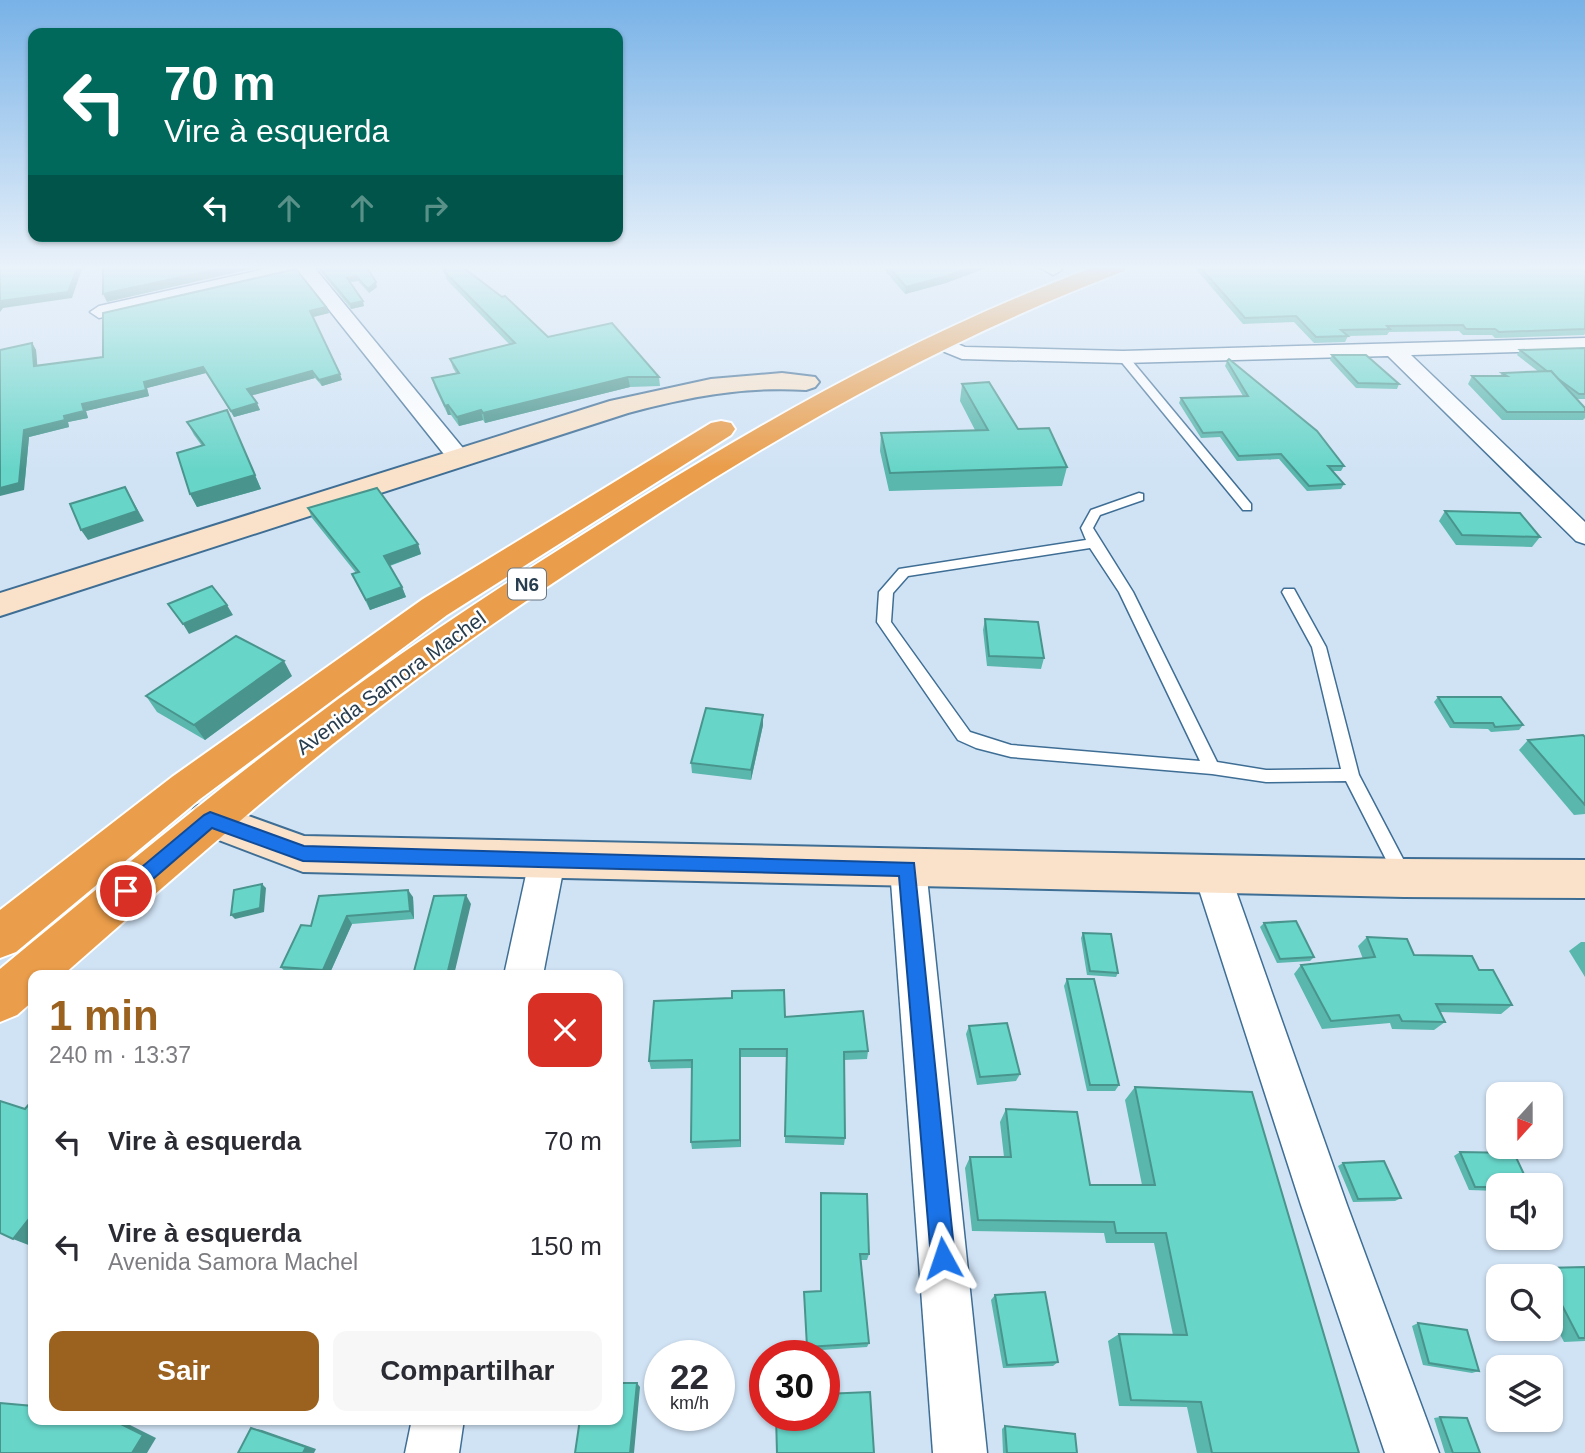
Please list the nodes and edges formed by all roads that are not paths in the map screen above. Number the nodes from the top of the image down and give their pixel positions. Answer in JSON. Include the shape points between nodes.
{"nodes":[{"id":1,"x":357,"y":334,"type":"edge"},
{"id":2,"x":906,"y":334,"type":"edge"},
{"id":3,"x":954,"y":334,"type":"edge"},
{"id":4,"x":936,"y":342,"type":"junction"},
{"id":5,"x":1585,"y":344,"type":"edge"},
{"id":6,"x":1394,"y":349,"type":"junction"},
{"id":7,"x":1123,"y":357,"type":"junction"},
{"id":8,"x":806,"y":382,"type":"junction"},
{"id":9,"x":459,"y":458,"type":"junction"},
{"id":10,"x":1139,"y":497,"type":"dead end"},
{"id":11,"x":1247,"y":507,"type":"dead end"},
{"id":12,"x":1585,"y":536,"type":"edge"},
{"id":13,"x":1094,"y":543,"type":"junction"},
{"id":14,"x":1289,"y":592,"type":"dead end"},
{"id":15,"x":0,"y":605,"type":"edge"},
{"id":16,"x":1212,"y":768,"type":"junction"},
{"id":17,"x":1351,"y":775,"type":"junction"},
{"id":18,"x":210,"y":820,"type":"junction"},
{"id":19,"x":547,"y":860,"type":"junction"},
{"id":20,"x":908,"y":868,"type":"junction"},
{"id":21,"x":1212,"y":874,"type":"junction"},
{"id":22,"x":1404,"y":878,"type":"junction"},
{"id":23,"x":1585,"y":879,"type":"edge"},
{"id":24,"x":0,"y":937,"type":"edge"},
{"id":25,"x":34,"y":970,"type":"edge"},
{"id":26,"x":524,"y":970,"type":"edge"},
{"id":27,"x":28,"y":975,"type":"edge"},
{"id":28,"x":0,"y":999,"type":"edge"},
{"id":29,"x":437,"y":1425,"type":"edge"},
{"id":30,"x":432,"y":1453,"type":"edge"},
{"id":31,"x":960,"y":1453,"type":"edge"},
{"id":32,"x":1412,"y":1453,"type":"edge"}],
"edges":[{"from":1,"to":9,"type":"street"},
{"from":2,"to":8,"type":"highway","name":"Avenida Samora Machel","number":"N6"},
{"from":3,"to":4,"type":"highway","name":"Avenida Samora Machel","number":"N6"},
{"from":4,"to":7,"type":"street","via":[[962,354]]},
{"from":4,"to":18,"type":"highway","name":"Avenida Samora Machel","number":"N6","via":[[730,453],[510,596],[346,713]]},
{"from":5,"to":6,"type":"street"},
{"from":6,"to":7,"type":"street"},
{"from":6,"to":12,"type":"street"},
{"from":7,"to":11,"type":"lane"},
{"from":8,"to":9,"type":"street","via":[[775,379],[677,392]]},
{"from":8,"to":24,"type":"highway","name":"Avenida Samora Machel","number":"N6","via":[[713,433],[435,607],[186,788]]},
{"from":9,"to":15,"type":"street"},
{"from":10,"to":13,"type":"lane","via":[[1096,513],[1087,528]]},
{"from":13,"to":16,"type":"lane","via":[[1126,592]]},
{"from":13,"to":16,"type":"lane","via":[[904,572],[886,592],[884,622],[964,736],[1011,751]]},
{"from":14,"to":17,"type":"lane","via":[[1319,647]]},
{"from":16,"to":17,"type":"lane","via":[[1266,776]]},
{"from":17,"to":22,"type":"lane"},
{"from":18,"to":19,"type":"street","via":[[303,854]]},
{"from":18,"to":25,"type":"highway","name":"Avenida Samora Machel","number":"N6"},
{"from":19,"to":20,"type":"street"},
{"from":19,"to":26,"type":"street"},
{"from":20,"to":21,"type":"street"},
{"from":20,"to":31,"type":"street"},
{"from":21,"to":22,"type":"street"},
{"from":21,"to":32,"type":"street"},
{"from":22,"to":23,"type":"street"},
{"from":27,"to":28,"type":"highway","name":"Avenida Samora Machel","number":"N6"},
{"from":29,"to":30,"type":"street"}]}
